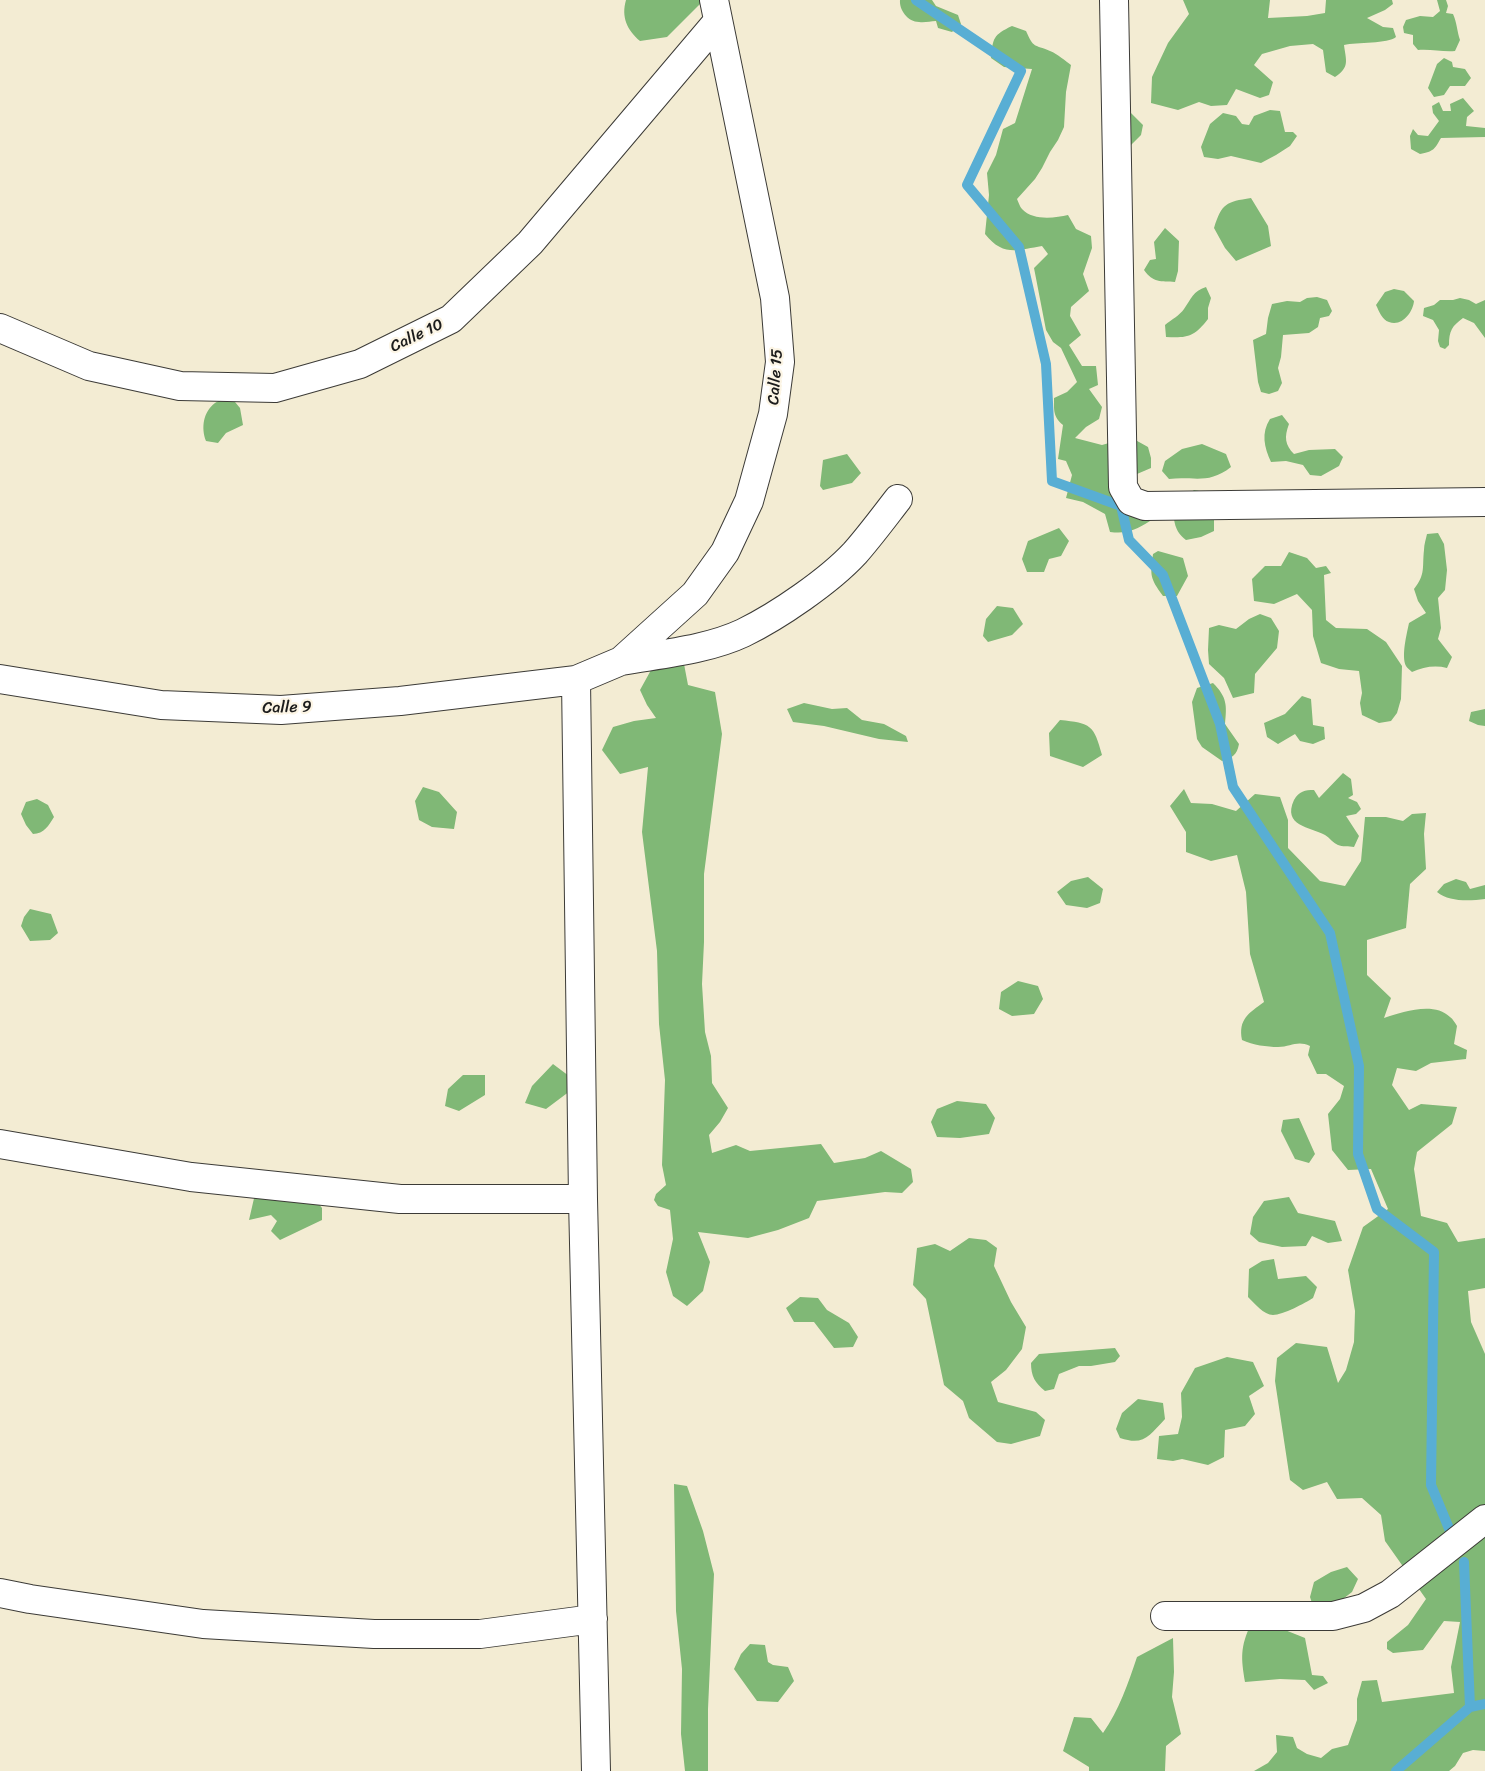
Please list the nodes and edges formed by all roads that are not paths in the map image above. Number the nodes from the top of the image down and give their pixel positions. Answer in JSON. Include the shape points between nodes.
{"nodes":[{"id":1,"x":1114,"y":0,"type":"edge"},
{"id":2,"x":716,"y":11,"type":"edge"},
{"id":3,"x":0,"y":328,"type":"edge"},
{"id":4,"x":898,"y":499,"type":"dead end"},
{"id":5,"x":1485,"y":502,"type":"edge"},
{"id":6,"x":621,"y":661,"type":"junction"},
{"id":7,"x":0,"y":679,"type":"edge"},
{"id":8,"x":576,"y":680,"type":"junction"},
{"id":9,"x":0,"y":1144,"type":"edge"},
{"id":10,"x":583,"y":1199,"type":"junction"},
{"id":11,"x":1485,"y":1520,"type":"edge"},
{"id":12,"x":0,"y":1593,"type":"edge"},
{"id":13,"x":1165,"y":1616,"type":"dead end"},
{"id":14,"x":593,"y":1619,"type":"junction"},
{"id":15,"x":596,"y":1771,"type":"edge"}],
"edges":[{"from":1,"to":5,"type":"street","via":[[1123,487],[1131,502],[1145,506]]},
{"from":2,"to":3,"type":"street","name":"Calle 10","via":[[530,243],[451,319],[360,364],[275,388],[180,386],[89,366]]},
{"from":2,"to":6,"type":"street","name":"Calle 15","via":[[775,298],[780,362],[774,414],[749,501],[725,552],[695,594]]},
{"from":4,"to":6,"type":"street","via":[[854,554],[783,610],[743,633],[697,648]]},
{"from":6,"to":8,"type":"street","name":"Calle 15"},
{"from":7,"to":8,"type":"street","name":"Calle 9","via":[[160,705],[281,710],[400,701]]},
{"from":8,"to":10,"type":"street"},
{"from":9,"to":10,"type":"street","via":[[191,1178],[400,1198]]},
{"from":10,"to":14,"type":"street"},
{"from":11,"to":13,"type":"street","via":[[1390,1594],[1364,1608],[1333,1616]]},
{"from":12,"to":14,"type":"street","via":[[203,1624],[374,1634],[480,1634]]},
{"from":14,"to":15,"type":"street"}]}
